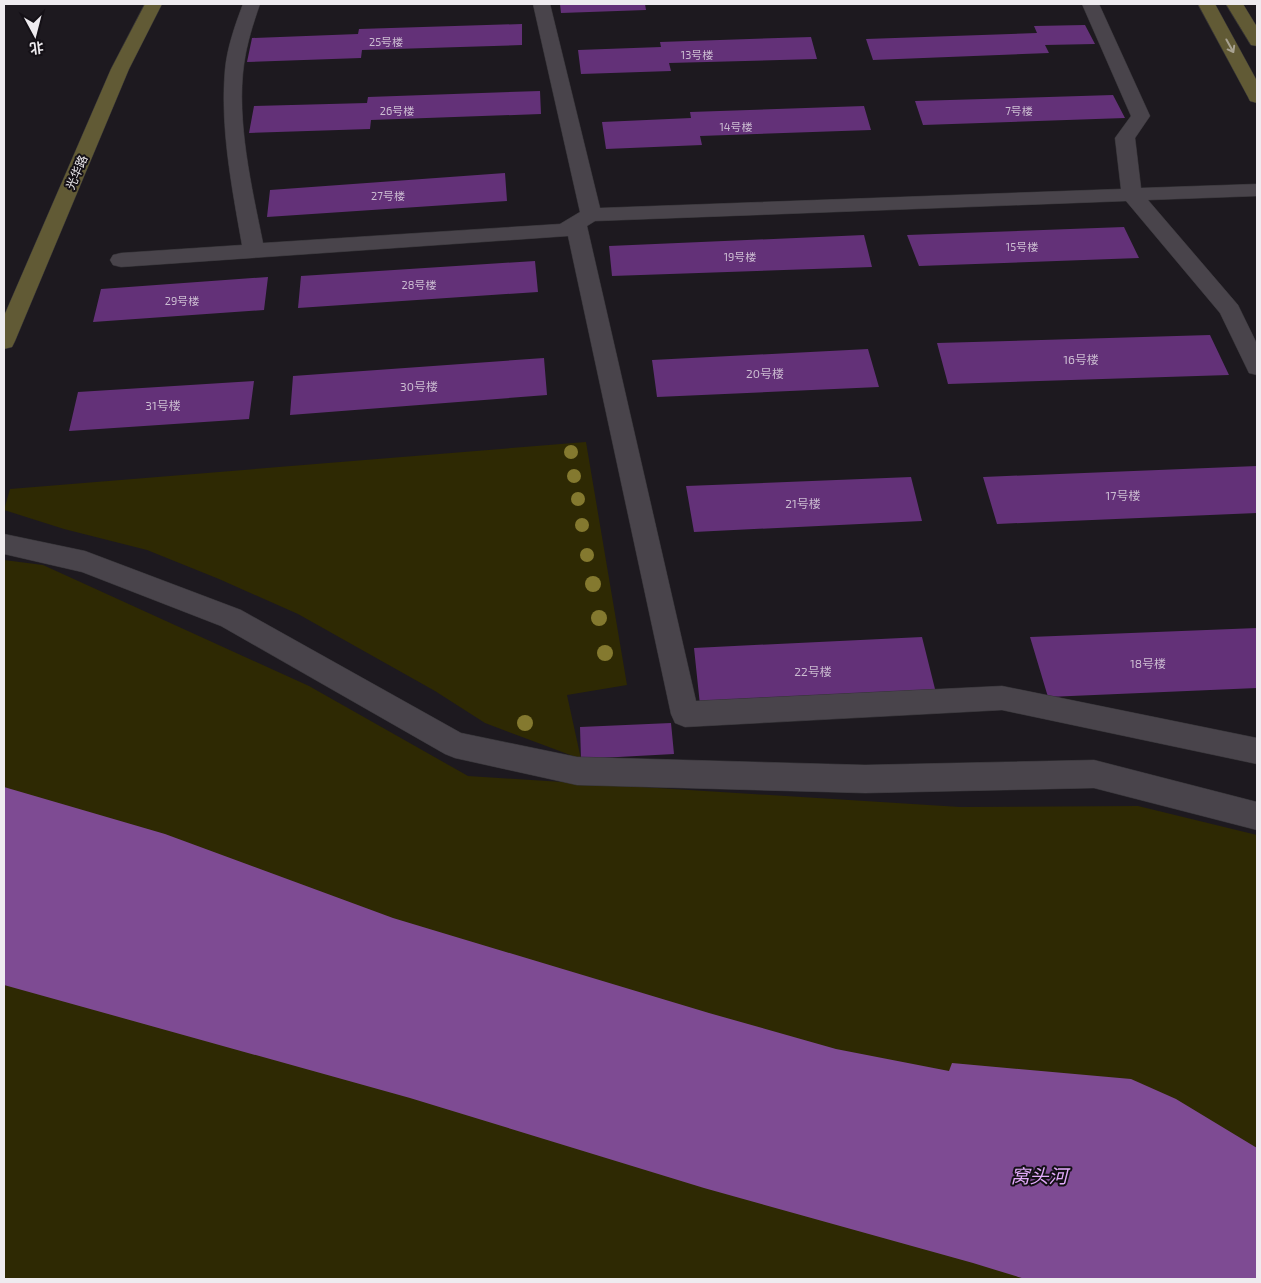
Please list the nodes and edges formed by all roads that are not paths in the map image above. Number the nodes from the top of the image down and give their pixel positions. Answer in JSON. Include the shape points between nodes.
{"nodes":[{"id":1,"x":153,"y":4,"type":"edge"},
{"id":2,"x":251,"y":4,"type":"edge"},
{"id":3,"x":541,"y":4,"type":"edge"},
{"id":4,"x":1091,"y":4,"type":"edge"},
{"id":5,"x":1206,"y":4,"type":"edge"},
{"id":6,"x":1235,"y":4,"type":"edge"},
{"id":7,"x":1252,"y":22,"type":"edge"},
{"id":8,"x":1257,"y":41,"type":"edge"},
{"id":9,"x":1257,"y":96,"type":"edge"},
{"id":10,"x":1257,"y":190,"type":"edge"},
{"id":11,"x":1132,"y":195,"type":"junction"},
{"id":12,"x":583,"y":219,"type":"junction"},
{"id":13,"x":254,"y":251,"type":"junction"},
{"id":14,"x":121,"y":260,"type":"dead end"},
{"id":15,"x":4,"y":341,"type":"edge"},
{"id":16,"x":1257,"y":367,"type":"edge"},
{"id":17,"x":4,"y":544,"type":"edge"},
{"id":18,"x":1257,"y":751,"type":"edge"},
{"id":19,"x":1257,"y":816,"type":"edge"}],
"edges":[{"from":1,"to":15,"type":"street","name":"光华路","via":[[120,69]]},
{"from":2,"to":13,"type":"street","via":[[234,69],[234,140]]},
{"from":3,"to":12,"type":"street"},
{"from":4,"to":11,"type":"street","via":[[1141,116],[1125,138]]},
{"from":5,"to":9,"type":"street","one_way":true},
{"from":6,"to":7,"type":"street"},
{"from":7,"to":8,"type":"street"},
{"from":10,"to":11,"type":"street"},
{"from":11,"to":12,"type":"street"},
{"from":11,"to":16,"type":"street","via":[[1230,310]]},
{"from":12,"to":13,"type":"street","via":[[564,230]]},
{"from":12,"to":18,"type":"street","via":[[685,714],[1002,698]]},
{"from":13,"to":14,"type":"street"},
{"from":17,"to":19,"type":"street","via":[[85,562],[231,618],[455,744],[474,749],[578,771],[865,779],[1094,774]]}]}
